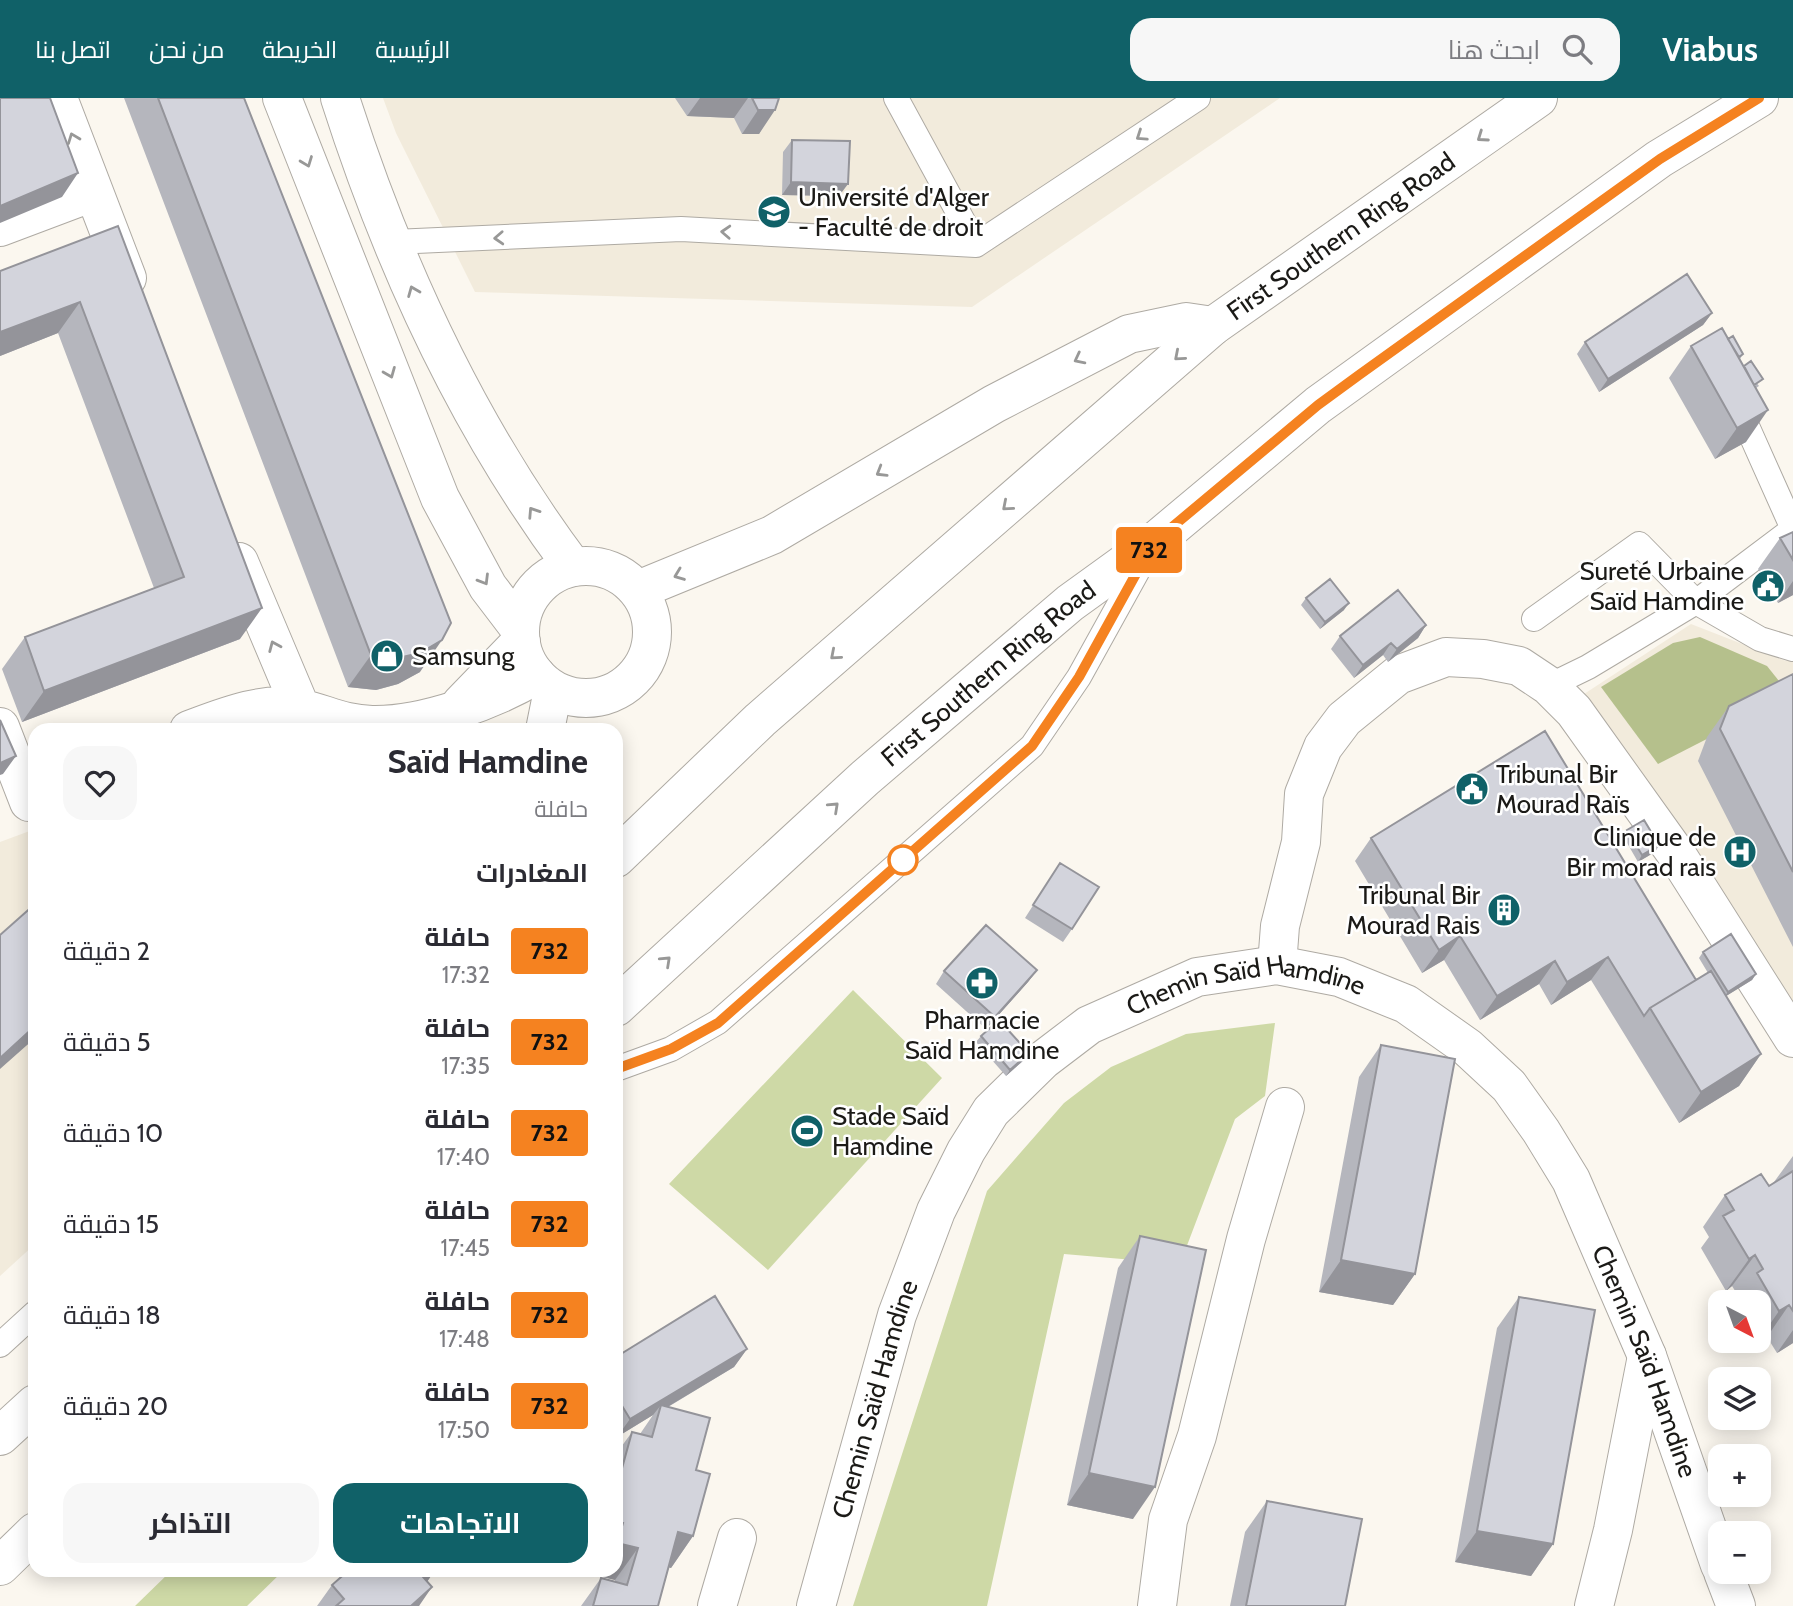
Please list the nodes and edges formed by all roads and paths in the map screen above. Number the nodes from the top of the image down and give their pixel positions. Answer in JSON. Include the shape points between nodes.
{"nodes":[{"id":1,"x":58,"y":98,"type":"edge"},
{"id":2,"x":282,"y":98,"type":"edge"},
{"id":3,"x":340,"y":98,"type":"edge"},
{"id":4,"x":896,"y":98,"type":"edge"},
{"id":5,"x":1198,"y":98,"type":"edge"},
{"id":6,"x":1538,"y":98,"type":"edge"},
{"id":7,"x":1759,"y":98,"type":"edge"},
{"id":8,"x":93,"y":192,"type":"junction"},
{"id":9,"x":0,"y":227,"type":"edge"},
{"id":10,"x":394,"y":242,"type":"junction"},
{"id":11,"x":976,"y":245,"type":"junction"},
{"id":12,"x":140,"y":313,"type":"edge"},
{"id":13,"x":1213,"y":326,"type":"junction"},
{"id":14,"x":1747,"y":426,"type":"edge"},
{"id":15,"x":225,"y":525,"type":"edge"},
{"id":16,"x":1153,"y":543,"type":"junction"},
{"id":17,"x":573,"y":567,"type":"junction"},
{"id":18,"x":638,"y":590,"type":"junction"},
{"id":19,"x":1696,"y":602,"type":"junction"},
{"id":20,"x":1534,"y":619,"type":"dead end"},
{"id":21,"x":1793,"y":649,"type":"edge"},
{"id":22,"x":532,"y":659,"type":"junction"},
{"id":23,"x":1549,"y":686,"type":"junction"},
{"id":24,"x":325,"y":720,"type":"edge"},
{"id":25,"x":209,"y":723,"type":"edge"},
{"id":26,"x":356,"y":723,"type":"edge"},
{"id":27,"x":399,"y":723,"type":"edge"},
{"id":28,"x":544,"y":723,"type":"edge"},
{"id":29,"x":0,"y":727,"type":"edge"},
{"id":30,"x":21,"y":805,"type":"edge"},
{"id":31,"x":623,"y":851,"type":"edge"},
{"id":32,"x":1277,"y":965,"type":"junction"},
{"id":33,"x":623,"y":1001,"type":"edge"},
{"id":34,"x":1793,"y":1038,"type":"edge"},
{"id":35,"x":623,"y":1066,"type":"edge"},
{"id":36,"x":1285,"y":1107,"type":"dead end"},
{"id":37,"x":28,"y":1319,"type":"edge"},
{"id":38,"x":0,"y":1345,"type":"edge"},
{"id":39,"x":1647,"y":1356,"type":"junction"},
{"id":40,"x":28,"y":1410,"type":"edge"},
{"id":41,"x":0,"y":1436,"type":"edge"},
{"id":42,"x":1708,"y":1530,"type":"edge"},
{"id":43,"x":737,"y":1538,"type":"dead end"},
{"id":44,"x":28,"y":1539,"type":"edge"},
{"id":45,"x":0,"y":1566,"type":"edge"},
{"id":46,"x":1728,"y":1584,"type":"edge"},
{"id":47,"x":717,"y":1606,"type":"edge"},
{"id":48,"x":816,"y":1606,"type":"edge"},
{"id":49,"x":1157,"y":1606,"type":"edge"},
{"id":50,"x":1594,"y":1606,"type":"edge"},
{"id":51,"x":1736,"y":1606,"type":"edge"}],
"edges":[{"from":8,"to":1,"type":"main road","one_way":true},
{"from":2,"to":22,"type":"main road","one_way":true,"via":[[440,498]]},
{"from":3,"to":10,"type":"main road"},
{"from":4,"to":11,"type":"lane"},
{"from":5,"to":11,"type":"lane","one_way":true},
{"from":6,"to":13,"type":"main road","name":"First Southern Ring Road","one_way":true},
{"from":7,"to":16,"type":"main road","name":"First Southern Ring Road","via":[[1660,159],[1329,397]]},
{"from":8,"to":9,"type":"main road"},
{"from":8,"to":12,"type":"main road"},
{"from":11,"to":10,"type":"lane","one_way":true,"via":[[681,229]]},
{"from":17,"to":10,"type":"main road","one_way":true,"via":[[512,481],[481,426],[416,300]]},
{"from":13,"to":18,"type":"main road","one_way":true,"via":[[1186,322],[1129,334],[994,404],[772,535]]},
{"from":13,"to":31,"type":"main road","name":"First Southern Ring Road","one_way":true,"via":[[760,720]]},
{"from":14,"to":19,"type":"lane","via":[[1793,529]]},
{"from":24,"to":15,"type":"main road","one_way":true},
{"from":33,"to":16,"type":"main road","name":"First Southern Ring Road","one_way":true,"via":[[865,778],[1070,603]]},
{"from":16,"to":35,"type":"lane","via":[[1079,677],[1032,746],[718,1023],[671,1049]]},
{"from":17,"to":18,"type":"main road","via":[[609,570]]},
{"from":17,"to":22,"type":"main road","via":[[539,586],[528,602]]},
{"from":18,"to":22,"type":"main road","via":[[649,610],[653,633],[649,655],[637,675],[619,689],[598,698],[575,698]]},
{"from":19,"to":20,"type":"lane","via":[[1639,544]]},
{"from":19,"to":21,"type":"lane","via":[[1759,639]]},
{"from":19,"to":23,"type":"lane"},
{"from":22,"to":27,"type":"main road","via":[[457,708]]},
{"from":22,"to":28,"type":"main road"},
{"from":23,"to":32,"type":"main road","via":[[1519,666],[1447,657],[1398,675],[1344,719],[1323,747],[1304,794],[1301,842],[1280,926]]},
{"from":23,"to":34,"type":"main road","via":[[1574,711],[1677,855]]},
{"from":24,"to":25,"type":"main road","via":[[273,706]]},
{"from":24,"to":26,"type":"main road"},
{"from":29,"to":30,"type":"main road"},
{"from":32,"to":39,"type":"main road","name":"Chemin Saïd Hamdine","via":[[1339,977],[1406,1004],[1468,1047],[1508,1086],[1571,1180]]},
{"from":32,"to":48,"type":"main road","name":"Chemin Saïd Hamdine","via":[[1197,977],[1089,1025],[1043,1060],[991,1111],[936,1211],[897,1315]]},
{"from":36,"to":49,"type":"main road","via":[[1197,1436],[1168,1520]]},
{"from":37,"to":38,"type":"lane"},
{"from":39,"to":42,"type":"main road","name":"Chemin Saïd Hamdine"},
{"from":39,"to":50,"type":"main road","via":[[1614,1530]]},
{"from":40,"to":41,"type":"main road"},
{"from":43,"to":47,"type":"main road"},
{"from":44,"to":45,"type":"main road"},
{"from":46,"to":51,"type":"main road"}]}
